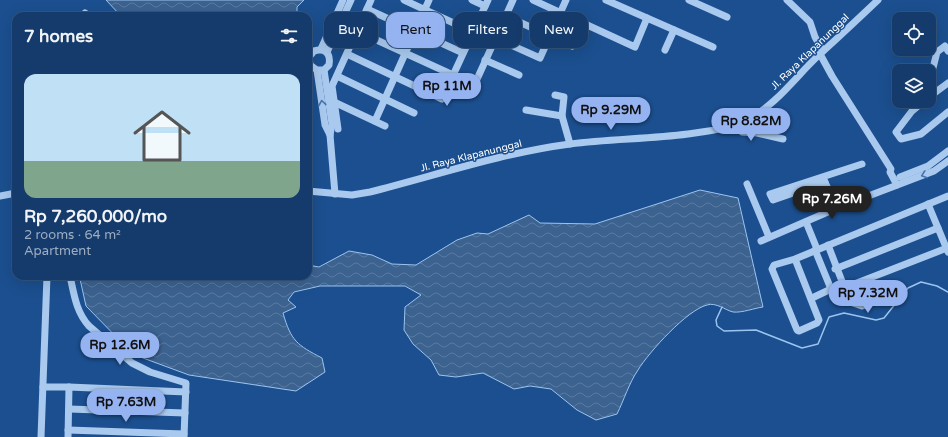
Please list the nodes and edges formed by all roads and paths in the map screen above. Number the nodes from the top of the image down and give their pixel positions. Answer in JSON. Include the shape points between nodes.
{"nodes":[{"id":1,"x":343,"y":0,"type":"edge"},
{"id":2,"x":350,"y":0,"type":"edge"},
{"id":3,"x":371,"y":0,"type":"edge"},
{"id":4,"x":404,"y":0,"type":"edge"},
{"id":5,"x":416,"y":0,"type":"edge"},
{"id":6,"x":472,"y":0,"type":"edge"},
{"id":7,"x":513,"y":0,"type":"edge"},
{"id":8,"x":533,"y":0,"type":"edge"},
{"id":9,"x":566,"y":0,"type":"edge"},
{"id":10,"x":606,"y":0,"type":"edge"},
{"id":11,"x":689,"y":0,"type":"edge"},
{"id":12,"x":788,"y":0,"type":"edge"},
{"id":13,"x":878,"y":0,"type":"edge"},
{"id":14,"x":487,"y":3,"type":"edge"},
{"id":15,"x":427,"y":5,"type":"edge"},
{"id":16,"x":367,"y":9,"type":"junction"},
{"id":17,"x":366,"y":12,"type":"edge"},
{"id":18,"x":508,"y":12,"type":"edge"},
{"id":19,"x":560,"y":12,"type":"joint"},
{"id":20,"x":727,"y":17,"type":"dead end"},
{"id":21,"x":386,"y":18,"type":"edge"},
{"id":22,"x":647,"y":18,"type":"junction"},
{"id":23,"x":453,"y":19,"type":"edge"},
{"id":24,"x":588,"y":25,"type":"edge"},
{"id":25,"x":674,"y":30,"type":"junction"},
{"id":26,"x":378,"y":41,"type":"edge"},
{"id":27,"x":445,"y":45,"type":"edge"},
{"id":28,"x":350,"y":48,"type":"edge"},
{"id":29,"x":407,"y":48,"type":"edge"},
{"id":30,"x":465,"y":48,"type":"edge"},
{"id":31,"x":490,"y":48,"type":"edge"},
{"id":32,"x":518,"y":48,"type":"edge"},
{"id":33,"x":545,"y":48,"type":"edge"},
{"id":34,"x":713,"y":48,"type":"dead end"},
{"id":35,"x":324,"y":50,"type":"junction"},
{"id":36,"x":665,"y":50,"type":"dead end"},
{"id":37,"x":948,"y":51,"type":"edge"},
{"id":38,"x":312,"y":53,"type":"edge"},
{"id":39,"x":405,"y":53,"type":"junction"},
{"id":40,"x":463,"y":53,"type":"junction"},
{"id":41,"x":822,"y":53,"type":"junction"},
{"id":42,"x":347,"y":54,"type":"junction"},
{"id":43,"x":485,"y":60,"type":"junction"},
{"id":44,"x":933,"y":64,"type":"edge"},
{"id":45,"x":312,"y":66,"type":"edge"},
{"id":46,"x":320,"y":70,"type":"junction"},
{"id":47,"x":519,"y":75,"type":"dead end"},
{"id":48,"x":337,"y":76,"type":"junction"},
{"id":49,"x":395,"y":76,"type":"junction"},
{"id":50,"x":453,"y":76,"type":"junction"},
{"id":51,"x":948,"y":83,"type":"edge"},
{"id":52,"x":473,"y":88,"type":"dead end"},
{"id":53,"x":936,"y":92,"type":"edge"},
{"id":54,"x":555,"y":95,"type":"dead end"},
{"id":55,"x":384,"y":99,"type":"junction"},
{"id":56,"x":334,"y":102,"type":"junction"},
{"id":57,"x":916,"y":108,"type":"edge"},
{"id":58,"x":526,"y":110,"type":"dead end"},
{"id":59,"x":948,"y":112,"type":"edge"},
{"id":60,"x":414,"y":113,"type":"dead end"},
{"id":61,"x":562,"y":116,"type":"junction"},
{"id":62,"x":374,"y":121,"type":"junction"},
{"id":63,"x":738,"y":123,"type":"junction"},
{"id":64,"x":385,"y":126,"type":"dead end"},
{"id":65,"x":338,"y":129,"type":"dead end"},
{"id":66,"x":783,"y":139,"type":"dead end"},
{"id":67,"x":570,"y":144,"type":"junction"},
{"id":68,"x":948,"y":150,"type":"edge"},
{"id":69,"x":948,"y":161,"type":"edge"},
{"id":70,"x":862,"y":164,"type":"dead end"},
{"id":71,"x":824,"y":180,"type":"junction"},
{"id":72,"x":900,"y":181,"type":"junction"},
{"id":73,"x":747,"y":184,"type":"dead end"},
{"id":74,"x":312,"y":191,"type":"edge"},
{"id":75,"x":12,"y":194,"type":"edge"},
{"id":76,"x":335,"y":194,"type":"junction"},
{"id":77,"x":0,"y":196,"type":"edge"},
{"id":78,"x":948,"y":196,"type":"edge"},
{"id":79,"x":928,"y":204,"type":"junction"},
{"id":80,"x":837,"y":208,"type":"junction"},
{"id":81,"x":806,"y":222,"type":"junction"},
{"id":82,"x":938,"y":228,"type":"junction"},
{"id":83,"x":769,"y":237,"type":"junction"},
{"id":84,"x":761,"y":241,"type":"dead end"},
{"id":85,"x":828,"y":245,"type":"junction"},
{"id":86,"x":816,"y":250,"type":"junction"},
{"id":87,"x":947,"y":250,"type":"edge"},
{"id":88,"x":794,"y":259,"type":"junction"},
{"id":89,"x":835,"y":269,"type":"junction"},
{"id":90,"x":47,"y":280,"type":"edge"},
{"id":91,"x":71,"y":280,"type":"edge"},
{"id":92,"x":843,"y":286,"type":"junction"},
{"id":93,"x":831,"y":288,"type":"junction"},
{"id":94,"x":887,"y":296,"type":"dead end"},
{"id":95,"x":812,"y":298,"type":"junction"},
{"id":96,"x":43,"y":387,"type":"junction"},
{"id":97,"x":69,"y":387,"type":"junction"},
{"id":98,"x":186,"y":392,"type":"junction"},
{"id":99,"x":69,"y":409,"type":"junction"},
{"id":100,"x":185,"y":413,"type":"junction"},
{"id":101,"x":68,"y":433,"type":"edge"},
{"id":102,"x":184,"y":436,"type":"edge"},
{"id":103,"x":41,"y":437,"type":"edge"}],
"edges":[{"from":1,"to":35,"type":"street"},
{"from":2,"to":35,"type":"street"},
{"from":3,"to":16,"type":"street"},
{"from":4,"to":15,"type":"street"},
{"from":5,"to":15,"type":"street"},
{"from":6,"to":14,"type":"street"},
{"from":7,"to":18,"type":"street"},
{"from":8,"to":19,"type":"street"},
{"from":9,"to":19,"type":"street"},
{"from":10,"to":22,"type":"street"},
{"from":11,"to":20,"type":"street"},
{"from":12,"to":41,"type":"street","via":[[810,22]]},
{"from":13,"to":41,"type":"street","name":"Jl. Raya Klapanunggal"},
{"from":15,"to":23,"type":"street"},
{"from":16,"to":17,"type":"street"},
{"from":16,"to":21,"type":"street"},
{"from":22,"to":24,"type":"street","via":[[635,46]]},
{"from":22,"to":25,"type":"street"},
{"from":25,"to":34,"type":"street"},
{"from":25,"to":36,"type":"street"},
{"from":26,"to":39,"type":"street"},
{"from":27,"to":40,"type":"street"},
{"from":28,"to":42,"type":"street"},
{"from":29,"to":39,"type":"street"},
{"from":30,"to":40,"type":"street"},
{"from":31,"to":43,"type":"street"},
{"from":32,"to":33,"type":"street","via":[[540,58]]},
{"from":35,"to":38,"type":"street"},
{"from":35,"to":46,"type":"street","via":[[330,58],[329,65]]},
{"from":37,"to":44,"type":"street","via":[[945,46],[936,52]]},
{"from":39,"to":49,"type":"street"},
{"from":39,"to":50,"type":"street"},
{"from":40,"to":50,"type":"street"},
{"from":41,"to":63,"type":"street","name":"Jl. Raya Klapanunggal","via":[[782,93],[749,119]]},
{"from":41,"to":72,"type":"street","via":[[832,76],[891,169],[890,172]]},
{"from":42,"to":48,"type":"street"},
{"from":42,"to":49,"type":"street"},
{"from":43,"to":47,"type":"street"},
{"from":43,"to":52,"type":"street"},
{"from":45,"to":46,"type":"street"},
{"from":46,"to":76,"type":"street","via":[[325,124],[330,135]]},
{"from":48,"to":55,"type":"street"},
{"from":48,"to":56,"type":"street","via":[[332,86]]},
{"from":49,"to":50,"type":"street","via":[[442,99]]},
{"from":49,"to":55,"type":"street"},
{"from":51,"to":53,"type":"street"},
{"from":54,"to":61,"type":"street","via":[[564,97]]},
{"from":55,"to":60,"type":"street"},
{"from":55,"to":62,"type":"street"},
{"from":56,"to":62,"type":"street"},
{"from":56,"to":65,"type":"street"},
{"from":57,"to":59,"type":"street","via":[[896,132],[901,140],[921,134]]},
{"from":58,"to":61,"type":"street"},
{"from":61,"to":67,"type":"street"},
{"from":62,"to":64,"type":"street"},
{"from":63,"to":66,"type":"street","via":[[742,132]]},
{"from":63,"to":67,"type":"street","name":"Jl. Raya Klapanunggal","via":[[714,131]]},
{"from":67,"to":76,"type":"street","name":"Jl. Raya Klapanunggal","via":[[483,161],[370,192]]},
{"from":68,"to":72,"type":"street","via":[[928,166]]},
{"from":69,"to":72,"type":"street","one_way":true,"via":[[934,171]]},
{"from":70,"to":71,"type":"street"},
{"from":71,"to":71,"type":"street","via":[[770,194],[773,200]]},
{"from":71,"to":80,"type":"street"},
{"from":72,"to":80,"type":"street"},
{"from":73,"to":83,"type":"street"},
{"from":74,"to":76,"type":"street","name":"Jl. Raya Klapanunggal"},
{"from":75,"to":77,"type":"street"},
{"from":78,"to":79,"type":"street"},
{"from":79,"to":82,"type":"street"},
{"from":79,"to":85,"type":"street"},
{"from":80,"to":81,"type":"street"},
{"from":81,"to":83,"type":"street"},
{"from":81,"to":86,"type":"street"},
{"from":82,"to":87,"type":"street"},
{"from":82,"to":89,"type":"street"},
{"from":83,"to":84,"type":"street"},
{"from":85,"to":86,"type":"street"},
{"from":85,"to":89,"type":"street"},
{"from":86,"to":88,"type":"street"},
{"from":86,"to":93,"type":"street"},
{"from":87,"to":92,"type":"street"},
{"from":88,"to":95,"type":"street"},
{"from":88,"to":95,"type":"street","via":[[774,265],[772,269],[798,330],[818,322]]},
{"from":89,"to":92,"type":"street"},
{"from":90,"to":96,"type":"street"},
{"from":91,"to":98,"type":"street","via":[[76,305],[89,326],[132,363],[150,372],[185,382]]},
{"from":92,"to":93,"type":"street"},
{"from":92,"to":94,"type":"street","via":[[850,302],[858,306]]},
{"from":93,"to":95,"type":"street"},
{"from":96,"to":97,"type":"street"},
{"from":96,"to":103,"type":"street"},
{"from":97,"to":98,"type":"street"},
{"from":97,"to":99,"type":"street"},
{"from":98,"to":100,"type":"street"},
{"from":99,"to":100,"type":"street"},
{"from":99,"to":101,"type":"street"},
{"from":100,"to":102,"type":"street"},
{"from":101,"to":102,"type":"street"}]}
